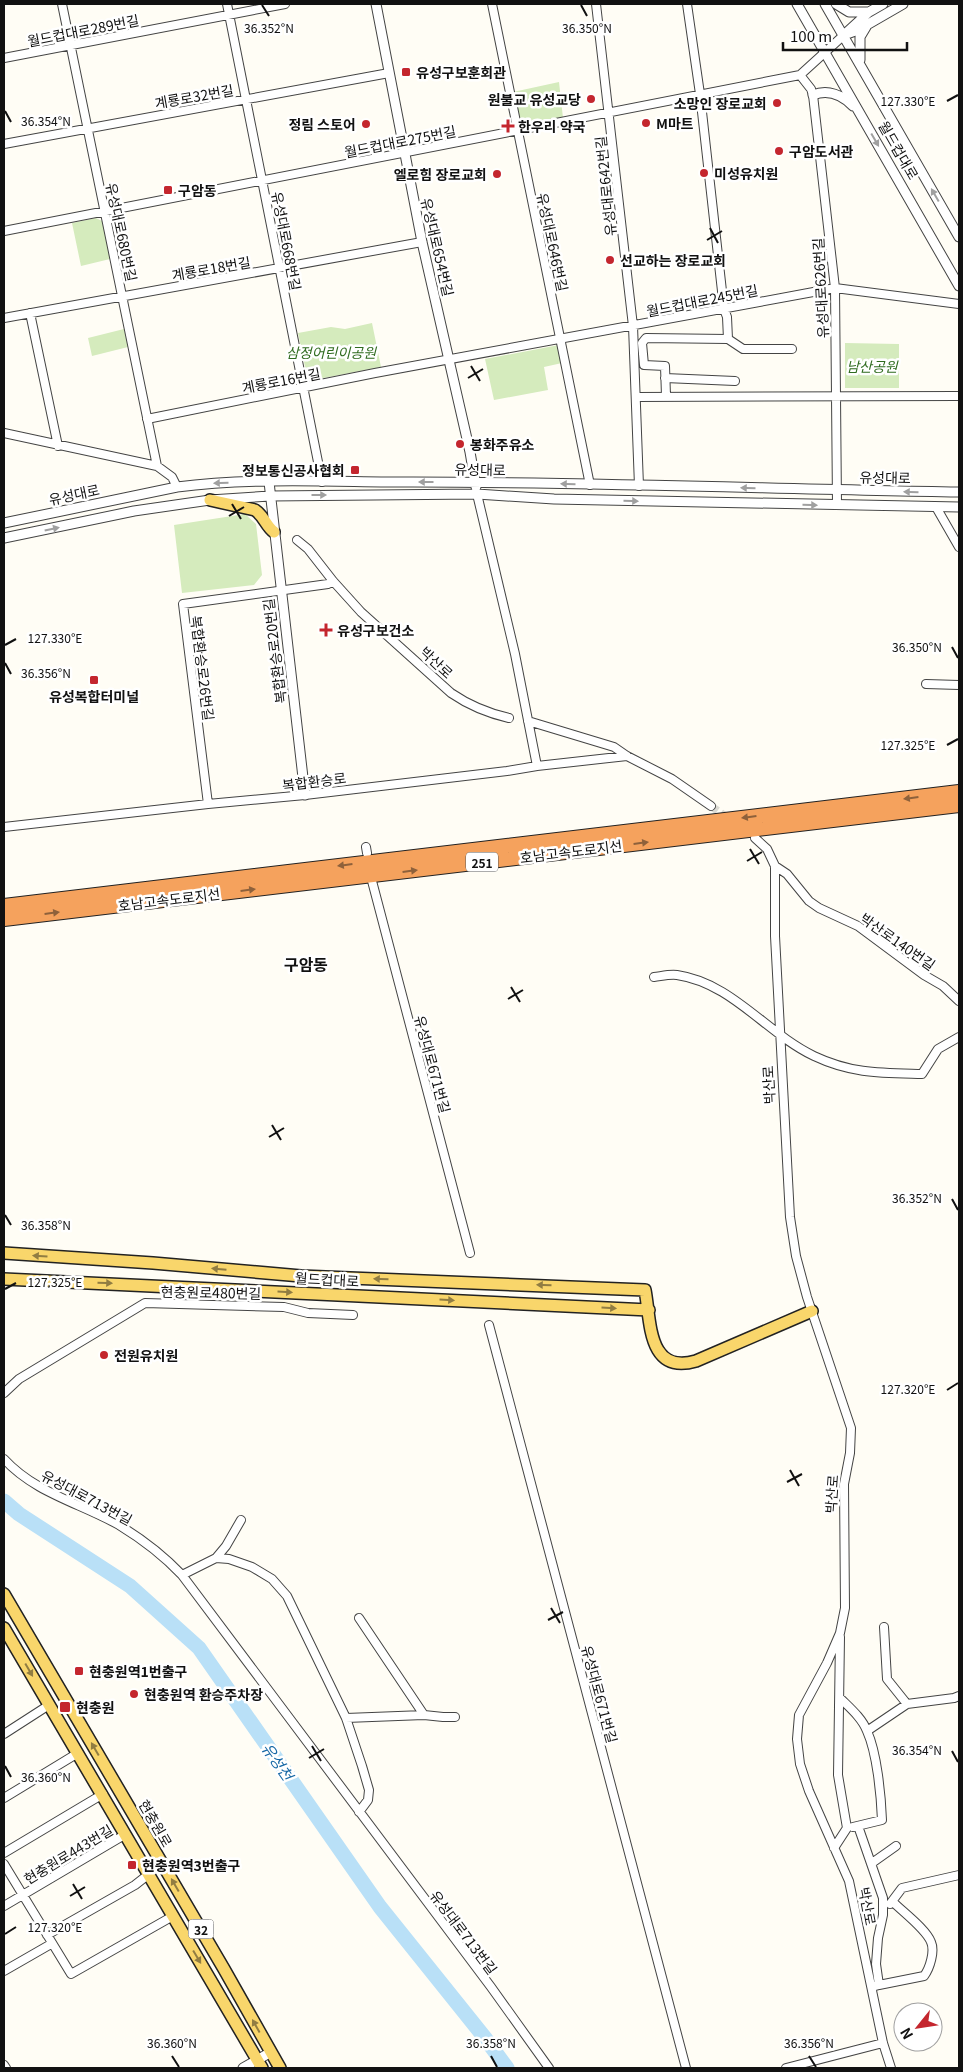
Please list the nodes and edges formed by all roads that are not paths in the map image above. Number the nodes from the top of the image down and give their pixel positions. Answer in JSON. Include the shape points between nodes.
{"nodes":[{"id":1,"x":62,"y":4,"type":"edge"},
{"id":2,"x":227,"y":4,"type":"edge"},
{"id":3,"x":285,"y":4,"type":"edge"},
{"id":4,"x":376,"y":4,"type":"edge"},
{"id":5,"x":492,"y":4,"type":"edge"},
{"id":6,"x":596,"y":4,"type":"edge"},
{"id":7,"x":687,"y":4,"type":"edge"},
{"id":8,"x":797,"y":4,"type":"edge"},
{"id":9,"x":825,"y":4,"type":"edge"},
{"id":10,"x":836,"y":4,"type":"edge"},
{"id":11,"x":883,"y":4,"type":"edge"},
{"id":12,"x":903,"y":4,"type":"edge"},
{"id":13,"x":869,"y":12,"type":"junction"},
{"id":14,"x":229,"y":14,"type":"junction"},
{"id":15,"x":872,"y":22,"type":"junction"},
{"id":16,"x":844,"y":35,"type":"junction"},
{"id":17,"x":70,"y":45,"type":"junction"},
{"id":18,"x":826,"y":52,"type":"junction"},
{"id":19,"x":4,"y":58,"type":"edge"},
{"id":20,"x":860,"y":64,"type":"junction"},
{"id":21,"x":389,"y":73,"type":"junction"},
{"id":22,"x":800,"y":75,"type":"junction"},
{"id":23,"x":700,"y":94,"type":"junction"},
{"id":24,"x":813,"y":95,"type":"junction"},
{"id":25,"x":246,"y":100,"type":"junction"},
{"id":26,"x":609,"y":111,"type":"junction"},
{"id":27,"x":860,"y":113,"type":"junction"},
{"id":28,"x":88,"y":128,"type":"junction"},
{"id":29,"x":518,"y":131,"type":"junction"},
{"id":30,"x":4,"y":144,"type":"edge"},
{"id":31,"x":403,"y":153,"type":"junction"},
{"id":32,"x":262,"y":180,"type":"junction"},
{"id":33,"x":105,"y":211,"type":"junction"},
{"id":34,"x":4,"y":230,"type":"edge"},
{"id":35,"x":959,"y":237,"type":"edge"},
{"id":36,"x":422,"y":242,"type":"junction"},
{"id":37,"x":280,"y":269,"type":"junction"},
{"id":38,"x":959,"y":286,"type":"edge"},
{"id":39,"x":835,"y":288,"type":"junction"},
{"id":40,"x":122,"y":297,"type":"junction"},
{"id":41,"x":959,"y":304,"type":"edge"},
{"id":42,"x":724,"y":309,"type":"junction"},
{"id":43,"x":30,"y":313,"type":"junction"},
{"id":44,"x":4,"y":318,"type":"edge"},
{"id":45,"x":633,"y":326,"type":"junction"},
{"id":46,"x":561,"y":339,"type":"junction"},
{"id":47,"x":728,"y":339,"type":"junction"},
{"id":48,"x":792,"y":349,"type":"dead end"},
{"id":49,"x":450,"y":360,"type":"junction"},
{"id":50,"x":665,"y":378,"type":"junction"},
{"id":51,"x":735,"y":381,"type":"dead end"},
{"id":52,"x":303,"y":388,"type":"junction"},
{"id":53,"x":666,"y":396,"type":"junction"},
{"id":54,"x":836,"y":396,"type":"junction"},
{"id":55,"x":959,"y":396,"type":"edge"},
{"id":56,"x":636,"y":397,"type":"junction"},
{"id":57,"x":147,"y":419,"type":"junction"},
{"id":58,"x":4,"y":433,"type":"edge"},
{"id":59,"x":58,"y":446,"type":"junction"},
{"id":60,"x":157,"y":466,"type":"junction"},
{"id":61,"x":269,"y":482,"type":"junction"},
{"id":62,"x":322,"y":482,"type":"junction"},
{"id":63,"x":475,"y":482,"type":"junction"},
{"id":64,"x":590,"y":485,"type":"junction"},
{"id":65,"x":639,"y":486,"type":"junction"},
{"id":66,"x":177,"y":487,"type":"junction"},
{"id":67,"x":836,"y":490,"type":"junction"},
{"id":68,"x":959,"y":492,"type":"edge"},
{"id":69,"x":477,"y":494,"type":"junction"},
{"id":70,"x":271,"y":499,"type":"junction"},
{"id":71,"x":210,"y":500,"type":"junction"},
{"id":72,"x":836,"y":505,"type":"junction"},
{"id":73,"x":936,"y":507,"type":"junction"},
{"id":74,"x":959,"y":507,"type":"edge"},
{"id":75,"x":4,"y":523,"type":"edge"},
{"id":76,"x":274,"y":532,"type":"junction"},
{"id":77,"x":4,"y":538,"type":"edge"},
{"id":78,"x":297,"y":540,"type":"dead end"},
{"id":79,"x":959,"y":547,"type":"edge"},
{"id":80,"x":333,"y":581,"type":"junction"},
{"id":81,"x":281,"y":592,"type":"junction"},
{"id":82,"x":926,"y":684,"type":"dead end"},
{"id":83,"x":959,"y":685,"type":"edge"},
{"id":84,"x":510,"y":718,"type":"dead end"},
{"id":85,"x":528,"y":721,"type":"junction"},
{"id":86,"x":627,"y":756,"type":"junction"},
{"id":87,"x":537,"y":766,"type":"junction"},
{"id":88,"x":959,"y":792,"type":"edge"},
{"id":89,"x":304,"y":795,"type":"junction"},
{"id":90,"x":208,"y":804,"type":"junction"},
{"id":91,"x":959,"y":805,"type":"edge"},
{"id":92,"x":711,"y":806,"type":"tunnel mouth"},
{"id":93,"x":4,"y":827,"type":"edge"},
{"id":94,"x":755,"y":838,"type":"dead end"},
{"id":95,"x":775,"y":866,"type":"junction"},
{"id":96,"x":372,"y":882,"type":"dead end"},
{"id":97,"x":4,"y":906,"type":"edge"},
{"id":98,"x":4,"y":919,"type":"edge"},
{"id":99,"x":654,"y":977,"type":"dead end"},
{"id":100,"x":959,"y":1001,"type":"edge"},
{"id":101,"x":779,"y":1033,"type":"junction"},
{"id":102,"x":959,"y":1038,"type":"edge"},
{"id":103,"x":4,"y":1253,"type":"edge"},
{"id":104,"x":470,"y":1253,"type":"dead end"},
{"id":105,"x":4,"y":1279,"type":"edge"},
{"id":106,"x":649,"y":1310,"type":"junction"},
{"id":107,"x":812,"y":1311,"type":"junction"},
{"id":108,"x":353,"y":1316,"type":"dead end"},
{"id":109,"x":489,"y":1326,"type":"dead end"},
{"id":110,"x":4,"y":1393,"type":"edge"},
{"id":111,"x":4,"y":1459,"type":"edge"},
{"id":112,"x":241,"y":1520,"type":"dead end"},
{"id":113,"x":216,"y":1558,"type":"junction"},
{"id":114,"x":182,"y":1575,"type":"junction"},
{"id":115,"x":4,"y":1594,"type":"edge"},
{"id":116,"x":359,"y":1618,"type":"dead end"},
{"id":117,"x":884,"y":1627,"type":"dead end"},
{"id":118,"x":4,"y":1628,"type":"edge"},
{"id":119,"x":840,"y":1633,"type":"junction"},
{"id":120,"x":959,"y":1696,"type":"edge"},
{"id":121,"x":840,"y":1698,"type":"junction"},
{"id":122,"x":907,"y":1704,"type":"junction"},
{"id":123,"x":49,"y":1705,"type":"junction"},
{"id":124,"x":424,"y":1715,"type":"junction"},
{"id":125,"x":456,"y":1717,"type":"dead end"},
{"id":126,"x":346,"y":1718,"type":"junction"},
{"id":127,"x":867,"y":1731,"type":"junction"},
{"id":128,"x":4,"y":1734,"type":"edge"},
{"id":129,"x":78,"y":1753,"type":"junction"},
{"id":130,"x":103,"y":1794,"type":"junction"},
{"id":131,"x":4,"y":1798,"type":"edge"},
{"id":132,"x":359,"y":1812,"type":"junction"},
{"id":133,"x":858,"y":1826,"type":"junction"},
{"id":134,"x":847,"y":1828,"type":"junction"},
{"id":135,"x":126,"y":1834,"type":"junction"},
{"id":136,"x":896,"y":1846,"type":"dead end"},
{"id":137,"x":834,"y":1848,"type":"junction"},
{"id":138,"x":4,"y":1853,"type":"edge"},
{"id":139,"x":872,"y":1863,"type":"junction"},
{"id":140,"x":4,"y":1864,"type":"edge"},
{"id":141,"x":149,"y":1874,"type":"junction"},
{"id":142,"x":959,"y":1875,"type":"edge"},
{"id":143,"x":23,"y":1896,"type":"junction"},
{"id":144,"x":893,"y":1902,"type":"junction"},
{"id":145,"x":4,"y":1906,"type":"edge"},
{"id":146,"x":883,"y":1910,"type":"junction"},
{"id":147,"x":173,"y":1916,"type":"junction"},
{"id":148,"x":47,"y":1935,"type":"junction"},
{"id":149,"x":52,"y":1944,"type":"junction"},
{"id":150,"x":4,"y":1970,"type":"edge"},
{"id":151,"x":876,"y":1986,"type":"junction"},
{"id":152,"x":883,"y":2043,"type":"junction"},
{"id":153,"x":271,"y":2052,"type":"junction"},
{"id":154,"x":260,"y":2064,"type":"edge"},
{"id":155,"x":4,"y":2065,"type":"edge"},
{"id":156,"x":276,"y":2067,"type":"edge"},
{"id":157,"x":6,"y":2068,"type":"edge"},
{"id":158,"x":243,"y":2068,"type":"edge"},
{"id":159,"x":548,"y":2068,"type":"edge"},
{"id":160,"x":686,"y":2068,"type":"edge"},
{"id":161,"x":786,"y":2068,"type":"edge"},
{"id":162,"x":891,"y":2068,"type":"edge"}],
"edges":[{"from":1,"to":17,"type":"street","name":"유성대로680번길"},
{"from":2,"to":14,"type":"street","name":"유성대로668번길"},
{"from":3,"to":14,"type":"street","name":"월드컵대로289번길"},
{"from":4,"to":21,"type":"street","name":"유성대로654번길"},
{"from":5,"to":29,"type":"street","name":"유성대로646번길"},
{"from":6,"to":26,"type":"street","name":"유성대로642번길"},
{"from":7,"to":23,"type":"street"},
{"from":8,"to":18,"type":"street","name":"월드컵대로"},
{"from":9,"to":16,"type":"street","name":"월드컵대로"},
{"from":10,"to":13,"type":"street","via":[[849,12]]},
{"from":11,"to":13,"type":"street"},
{"from":12,"to":15,"type":"street"},
{"from":13,"to":16,"type":"street"},
{"from":14,"to":17,"type":"street","name":"월드컵대로289번길"},
{"from":14,"to":25,"type":"street","name":"유성대로668번길"},
{"from":15,"to":16,"type":"street"},
{"from":15,"to":20,"type":"street","via":[[860,37]]},
{"from":16,"to":18,"type":"street"},
{"from":16,"to":20,"type":"street","name":"월드컵대로"},
{"from":17,"to":19,"type":"street","name":"월드컵대로289번길"},
{"from":17,"to":28,"type":"street","name":"유성대로680번길"},
{"from":18,"to":22,"type":"street"},
{"from":18,"to":27,"type":"street","name":"월드컵대로"},
{"from":35,"to":20,"type":"street","name":"월드컵대로","one_way":true},
{"from":21,"to":25,"type":"street","name":"계룡로32번길"},
{"from":21,"to":31,"type":"street","name":"유성대로654번길"},
{"from":22,"to":23,"type":"street","name":"월드컵대로275번길"},
{"from":22,"to":24,"type":"street","name":"유성대로626번길"},
{"from":23,"to":26,"type":"street","name":"월드컵대로275번길"},
{"from":23,"to":42,"type":"street"},
{"from":24,"to":27,"type":"street","via":[[832,93],[847,100]]},
{"from":24,"to":39,"type":"street","name":"유성대로626번길"},
{"from":25,"to":28,"type":"street","name":"계룡로32번길"},
{"from":25,"to":32,"type":"street","name":"유성대로668번길"},
{"from":26,"to":29,"type":"street","name":"월드컵대로275번길"},
{"from":26,"to":45,"type":"street","name":"유성대로642번길"},
{"from":27,"to":38,"type":"street","name":"월드컵대로","one_way":true},
{"from":28,"to":30,"type":"street","name":"계룡로32번길"},
{"from":28,"to":33,"type":"street","name":"유성대로680번길"},
{"from":29,"to":31,"type":"street","name":"월드컵대로275번길"},
{"from":29,"to":46,"type":"street","name":"유성대로646번길"},
{"from":31,"to":32,"type":"street","name":"월드컵대로275번길"},
{"from":31,"to":36,"type":"street","name":"유성대로654번길"},
{"from":32,"to":33,"type":"street","name":"월드컵대로275번길"},
{"from":32,"to":37,"type":"street","name":"유성대로668번길"},
{"from":33,"to":34,"type":"street","name":"월드컵대로275번길"},
{"from":33,"to":40,"type":"street","name":"유성대로680번길"},
{"from":36,"to":37,"type":"street","name":"계룡로18번길"},
{"from":36,"to":49,"type":"street","name":"유성대로654번길"},
{"from":37,"to":40,"type":"street","name":"계룡로18번길"},
{"from":37,"to":52,"type":"street","name":"유성대로668번길"},
{"from":39,"to":41,"type":"street","name":"월드컵대로245번길"},
{"from":39,"to":42,"type":"street","name":"월드컵대로245번길"},
{"from":39,"to":54,"type":"street","name":"유성대로626번길"},
{"from":40,"to":43,"type":"street","name":"계룡로18번길"},
{"from":40,"to":57,"type":"street","name":"유성대로680번길"},
{"from":42,"to":45,"type":"street","name":"월드컵대로245번길"},
{"from":42,"to":47,"type":"street"},
{"from":43,"to":44,"type":"street","name":"계룡로18번길"},
{"from":43,"to":59,"type":"street"},
{"from":45,"to":46,"type":"street","name":"월드컵대로245번길"},
{"from":45,"to":56,"type":"street","name":"유성대로642번길"},
{"from":46,"to":49,"type":"street","name":"월드컵대로245번길"},
{"from":46,"to":64,"type":"street","name":"유성대로646번길"},
{"from":47,"to":48,"type":"street","via":[[743,349]]},
{"from":47,"to":50,"type":"street","via":[[646,338],[642,343],[644,365],[665,366]]},
{"from":49,"to":52,"type":"street","name":"계룡로16번길"},
{"from":49,"to":63,"type":"street","name":"유성대로654번길"},
{"from":50,"to":51,"type":"street"},
{"from":50,"to":53,"type":"street"},
{"from":52,"to":57,"type":"street","name":"계룡로16번길"},
{"from":52,"to":62,"type":"street","name":"유성대로668번길"},
{"from":53,"to":54,"type":"street"},
{"from":53,"to":56,"type":"street"},
{"from":54,"to":55,"type":"street"},
{"from":54,"to":67,"type":"street","name":"유성대로626번길"},
{"from":56,"to":65,"type":"street","name":"유성대로642번길"},
{"from":57,"to":60,"type":"street","name":"유성대로680번길"},
{"from":58,"to":59,"type":"street"},
{"from":59,"to":60,"type":"street"},
{"from":60,"to":66,"type":"street","via":[[172,478]]},
{"from":61,"to":62,"type":"street","name":"유성대로"},
{"from":61,"to":66,"type":"street","name":"유성대로","one_way":true},
{"from":61,"to":70,"type":"street"},
{"from":63,"to":62,"type":"street","name":"유성대로","one_way":true},
{"from":64,"to":63,"type":"street","name":"유성대로","one_way":true},
{"from":63,"to":69,"type":"street","name":"유성대로654번길"},
{"from":64,"to":65,"type":"street","name":"유성대로"},
{"from":67,"to":65,"type":"street","name":"유성대로","one_way":true},
{"from":66,"to":75,"type":"street","name":"유성대로"},
{"from":68,"to":67,"type":"street","name":"유성대로","one_way":true},
{"from":67,"to":72,"type":"street","name":"유성대로626번길"},
{"from":70,"to":69,"type":"street","name":"유성대로","one_way":true},
{"from":69,"to":72,"type":"street","name":"유성대로","one_way":true,"via":[[554,499]]},
{"from":69,"to":85,"type":"street"},
{"from":70,"to":71,"type":"street","name":"유성대로"},
{"from":70,"to":76,"type":"street","name":"복합환승로20번길"},
{"from":71,"to":76,"type":"main road","via":[[256,510]]},
{"from":77,"to":71,"type":"street","name":"유성대로","one_way":true,"via":[[134,510]]},
{"from":72,"to":73,"type":"street","name":"유성대로"},
{"from":73,"to":74,"type":"street","name":"유성대로"},
{"from":73,"to":79,"type":"street"},
{"from":76,"to":81,"type":"street","name":"복합환승로20번길"},
{"from":78,"to":80,"type":"street","name":"박산로"},
{"from":80,"to":81,"type":"street"},
{"from":80,"to":84,"type":"street","name":"박산로","via":[[361,612],[451,693],[480,710]]},
{"from":81,"to":89,"type":"street","name":"복합환승로20번길"},
{"from":81,"to":90,"type":"street","name":"복합환승로26번길","via":[[183,604]]},
{"from":82,"to":83,"type":"street"},
{"from":85,"to":86,"type":"street","via":[[614,747]]},
{"from":85,"to":87,"type":"street"},
{"from":86,"to":87,"type":"street","name":"복합환승로"},
{"from":86,"to":92,"type":"street","via":[[672,779]]},
{"from":87,"to":89,"type":"street","name":"복합환승로"},
{"from":88,"to":97,"type":"highway","name":"호남고속도로지선","number":"251","one_way":true},
{"from":89,"to":90,"type":"street","name":"복합환승로"},
{"from":90,"to":93,"type":"street","name":"복합환승로"},
{"from":98,"to":91,"type":"highway","name":"호남고속도로지선","number":"251","one_way":true},
{"from":94,"to":95,"type":"street","via":[[767,849]]},
{"from":95,"to":100,"type":"street","name":"박산로140번길","via":[[809,901],[858,926],[943,986]]},
{"from":95,"to":101,"type":"street","name":"박산로"},
{"from":96,"to":104,"type":"street","name":"유성대로671번길"},
{"from":99,"to":101,"type":"street","via":[[676,975],[724,992]]},
{"from":101,"to":102,"type":"street","via":[[812,1055],[837,1066],[862,1072],[922,1074],[938,1049]]},
{"from":101,"to":107,"type":"street","name":"박산로","via":[[790,1217],[796,1256]]},
{"from":106,"to":103,"type":"main road","name":"월드컵대로","one_way":true,"via":[[645,1290],[301,1276]]},
{"from":105,"to":106,"type":"main road","name":"월드컵대로","one_way":true},
{"from":106,"to":107,"type":"main road","via":[[651,1337],[660,1353],[676,1363],[687,1363]]},
{"from":107,"to":119,"type":"street","name":"박산로","via":[[851,1428],[844,1484],[846,1581]]},
{"from":108,"to":110,"type":"street","name":"현충원로480번길","via":[[308,1313],[284,1307],[145,1303],[19,1379]]},
{"from":109,"to":160,"type":"street","name":"유성대로671번길"},
{"from":111,"to":114,"type":"street","name":"유성대로713번길","via":[[20,1474],[59,1498],[120,1526],[155,1550]]},
{"from":112,"to":113,"type":"street"},
{"from":113,"to":114,"type":"street"},
{"from":113,"to":126,"type":"street","via":[[252,1567],[272,1579],[287,1596]]},
{"from":114,"to":132,"type":"street","name":"유성대로713번길"},
{"from":153,"to":115,"type":"main road","name":"현충원로","number":"32","one_way":true},
{"from":116,"to":124,"type":"street"},
{"from":117,"to":122,"type":"street","via":[[887,1679]]},
{"from":118,"to":123,"type":"main road","number":"32","one_way":true},
{"from":119,"to":121,"type":"street"},
{"from":119,"to":137,"type":"street","name":"박산로","via":[[799,1715],[796,1739],[809,1791]]},
{"from":120,"to":122,"type":"street"},
{"from":121,"to":127,"type":"street","via":[[856,1713]]},
{"from":121,"to":134,"type":"street","via":[[838,1775]]},
{"from":122,"to":127,"type":"street"},
{"from":123,"to":128,"type":"street"},
{"from":123,"to":129,"type":"main road","number":"32"},
{"from":124,"to":125,"type":"street"},
{"from":124,"to":126,"type":"street"},
{"from":126,"to":132,"type":"street","via":[[369,1790],[368,1800]]},
{"from":127,"to":133,"type":"street","via":[[880,1790],[882,1820]]},
{"from":129,"to":130,"type":"main road","number":"32"},
{"from":129,"to":131,"type":"street"},
{"from":130,"to":135,"type":"main road","number":"32"},
{"from":130,"to":138,"type":"street"},
{"from":132,"to":159,"type":"street","name":"유성대로713번길"},
{"from":133,"to":134,"type":"street"},
{"from":133,"to":139,"type":"street"},
{"from":134,"to":137,"type":"street"},
{"from":135,"to":141,"type":"main road","number":"32"},
{"from":135,"to":143,"type":"street","name":"현충원로443번길"},
{"from":136,"to":139,"type":"street"},
{"from":137,"to":151,"type":"street","name":"박산로","via":[[849,1881]]},
{"from":139,"to":146,"type":"street","via":[[883,1898]]},
{"from":140,"to":143,"type":"street","name":"현충원로443번길"},
{"from":141,"to":147,"type":"main road","number":"32"},
{"from":141,"to":148,"type":"street","via":[[136,1885]]},
{"from":142,"to":144,"type":"street","via":[[902,1888]]},
{"from":143,"to":145,"type":"street","name":"현충원로443번길"},
{"from":143,"to":148,"type":"street"},
{"from":144,"to":146,"type":"street"},
{"from":144,"to":151,"type":"street","via":[[932,1942],[929,1968],[924,1976]]},
{"from":146,"to":151,"type":"street"},
{"from":147,"to":149,"type":"street","via":[[71,1974]]},
{"from":147,"to":154,"type":"main road","number":"32","one_way":true},
{"from":148,"to":149,"type":"street"},
{"from":149,"to":150,"type":"street"},
{"from":151,"to":152,"type":"street","name":"박산로"},
{"from":152,"to":161,"type":"street"},
{"from":152,"to":162,"type":"street","name":"박산로"},
{"from":153,"to":154,"type":"street"},
{"from":153,"to":156,"type":"main road","name":"현충원로","number":"32"},
{"from":154,"to":158,"type":"street"},
{"from":155,"to":157,"type":"street"}]}
